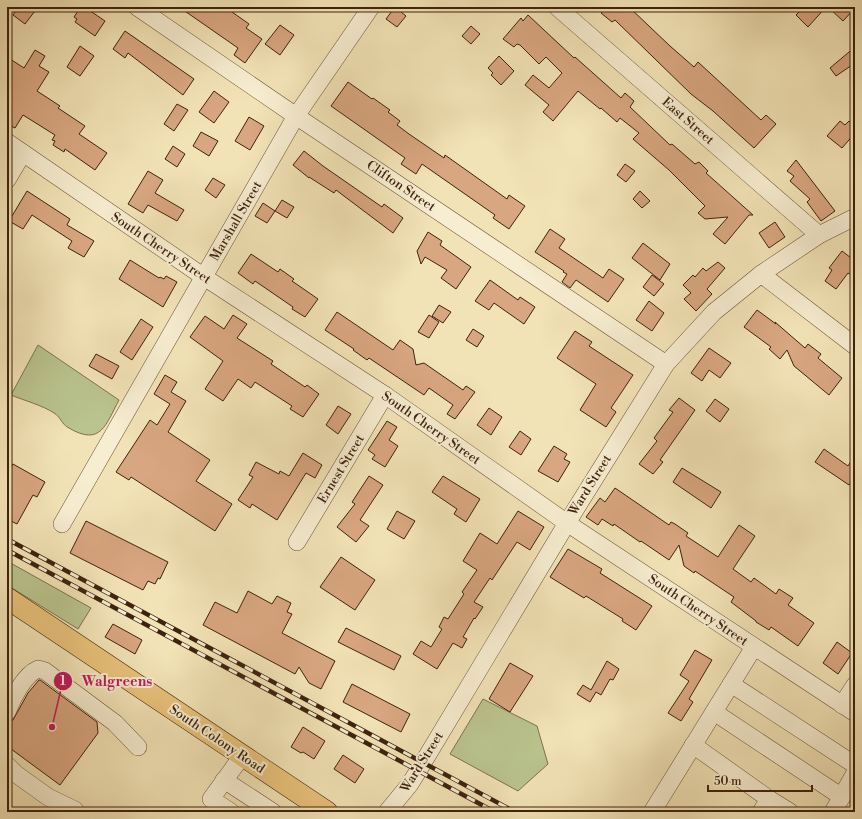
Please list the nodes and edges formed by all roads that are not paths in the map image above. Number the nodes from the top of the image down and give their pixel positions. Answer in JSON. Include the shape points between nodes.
{"nodes":[{"id":1,"x":137,"y":7,"type":"edge"},
{"id":2,"x":371,"y":7,"type":"edge"},
{"id":3,"x":557,"y":7,"type":"edge"},
{"id":4,"x":296,"y":116,"type":"junction"},
{"id":5,"x":7,"y":142,"type":"edge"},
{"id":6,"x":23,"y":153,"type":"junction"},
{"id":7,"x":7,"y":180,"type":"edge"},
{"id":8,"x":855,"y":217,"type":"edge"},
{"id":9,"x":818,"y":235,"type":"junction"},
{"id":10,"x":761,"y":274,"type":"junction"},
{"id":11,"x":204,"y":277,"type":"junction"},
{"id":12,"x":855,"y":346,"type":"edge"},
{"id":13,"x":666,"y":364,"type":"junction"},
{"id":14,"x":385,"y":396,"type":"junction"},
{"id":15,"x":567,"y":523,"type":"junction"},
{"id":16,"x":62,"y":524,"type":"dead end"},
{"id":17,"x":296,"y":542,"type":"dead end"},
{"id":18,"x":7,"y":598,"type":"edge"},
{"id":19,"x":754,"y":647,"type":"junction"},
{"id":20,"x":731,"y":684,"type":"junction"},
{"id":21,"x":855,"y":685,"type":"edge"},
{"id":22,"x":9,"y":704,"type":"edge"},
{"id":23,"x":848,"y":709,"type":"edge"},
{"id":24,"x":714,"y":712,"type":"junction"},
{"id":25,"x":693,"y":745,"type":"junction"},
{"id":26,"x":138,"y":746,"type":"dead end"},
{"id":27,"x":242,"y":756,"type":"junction"},
{"id":28,"x":7,"y":765,"type":"edge"},
{"id":29,"x":855,"y":765,"type":"edge"},
{"id":30,"x":855,"y":774,"type":"edge"},
{"id":31,"x":224,"y":780,"type":"junction"},
{"id":32,"x":842,"y":797,"type":"junction"},
{"id":33,"x":765,"y":805,"type":"edge"},
{"id":34,"x":75,"y":810,"type":"dead end"},
{"id":35,"x":231,"y":812,"type":"edge"},
{"id":36,"x":273,"y":812,"type":"edge"},
{"id":37,"x":327,"y":812,"type":"edge"},
{"id":38,"x":387,"y":812,"type":"edge"},
{"id":39,"x":652,"y":812,"type":"edge"},
{"id":40,"x":790,"y":812,"type":"edge"},
{"id":41,"x":833,"y":812,"type":"edge"}],
"edges":[{"from":1,"to":4,"type":"street","name":"Clifton Street"},
{"from":2,"to":4,"type":"street","name":"Marshall Street"},
{"from":3,"to":9,"type":"street","name":"East Street"},
{"from":4,"to":11,"type":"street","name":"Marshall Street"},
{"from":4,"to":13,"type":"street","name":"Clifton Street"},
{"from":5,"to":6,"type":"street","name":"South Cherry Street"},
{"from":6,"to":7,"type":"street"},
{"from":6,"to":11,"type":"street","name":"South Cherry Street"},
{"from":8,"to":9,"type":"street","name":"Ward Street"},
{"from":9,"to":10,"type":"street","name":"Ward Street"},
{"from":10,"to":12,"type":"street"},
{"from":10,"to":13,"type":"street","name":"Ward Street","via":[[714,312]]},
{"from":11,"to":14,"type":"street","name":"South Cherry Street"},
{"from":11,"to":16,"type":"street","name":"Marshall Street"},
{"from":13,"to":15,"type":"street","name":"Ward Street"},
{"from":14,"to":15,"type":"street","name":"South Cherry Street"},
{"from":14,"to":17,"type":"street","name":"Ernest Street"},
{"from":15,"to":19,"type":"street","name":"South Cherry Street"},
{"from":15,"to":38,"type":"street","name":"Ward Street","via":[[410,784]]},
{"from":18,"to":27,"type":"main road","name":"South Colony Road"},
{"from":19,"to":20,"type":"street"},
{"from":19,"to":23,"type":"street","name":"South Cherry Street"},
{"from":20,"to":24,"type":"street"},
{"from":20,"to":29,"type":"street"},
{"from":21,"to":23,"type":"street"},
{"from":22,"to":26,"type":"street","via":[[32,672],[38,669],[45,671],[115,723]]},
{"from":24,"to":25,"type":"street"},
{"from":24,"to":32,"type":"street"},
{"from":25,"to":33,"type":"street"},
{"from":25,"to":39,"type":"street"},
{"from":27,"to":31,"type":"street"},
{"from":27,"to":37,"type":"main road","name":"South Colony Road"},
{"from":28,"to":34,"type":"street","via":[[48,797]]},
{"from":30,"to":32,"type":"street"},
{"from":31,"to":35,"type":"street","via":[[211,799]]},
{"from":31,"to":36,"type":"street"},
{"from":32,"to":41,"type":"street"},
{"from":33,"to":40,"type":"street"}]}
